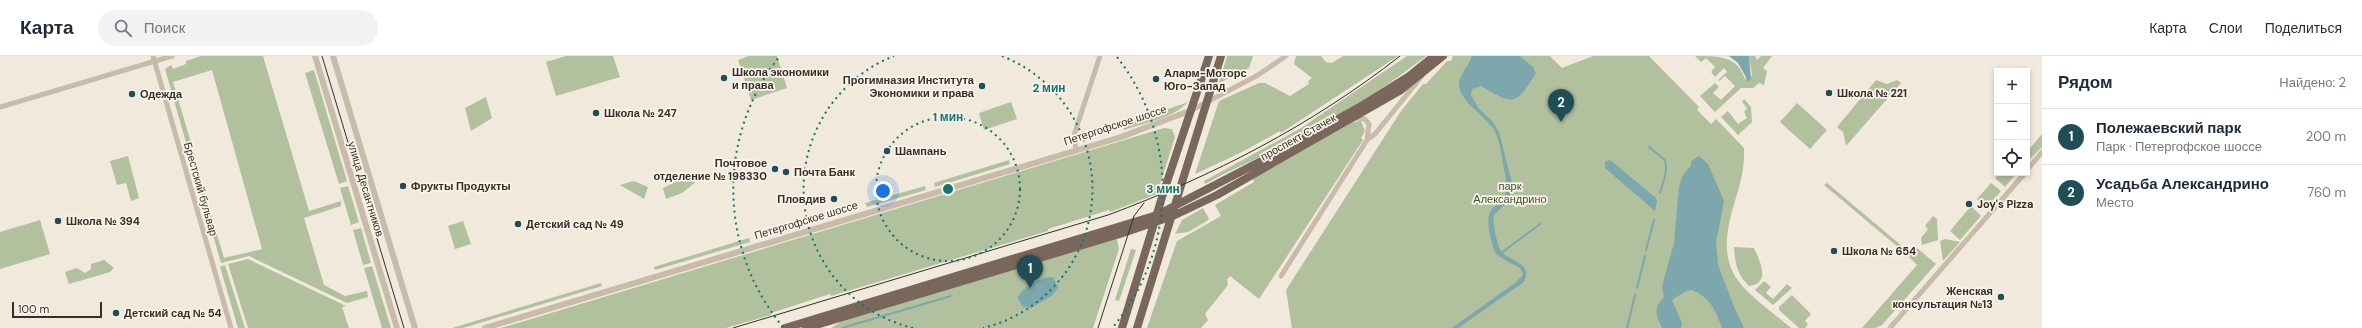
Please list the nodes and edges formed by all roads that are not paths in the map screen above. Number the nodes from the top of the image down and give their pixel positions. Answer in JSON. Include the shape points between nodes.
{"nodes":[{"id":1,"x":172,"y":56,"type":"edge"},
{"id":2,"x":315,"y":56,"type":"edge"},
{"id":3,"x":333,"y":56,"type":"edge"},
{"id":4,"x":1100,"y":56,"type":"edge"},
{"id":5,"x":1209,"y":56,"type":"edge"},
{"id":6,"x":1221,"y":56,"type":"edge"},
{"id":7,"x":1286,"y":56,"type":"edge"},
{"id":8,"x":1434,"y":56,"type":"edge"},
{"id":9,"x":1443,"y":56,"type":"edge"},
{"id":10,"x":153,"y":59,"type":"edge"},
{"id":11,"x":1424,"y":73,"type":"junction"},
{"id":12,"x":1208,"y":101,"type":"junction"},
{"id":13,"x":0,"y":107,"type":"edge"},
{"id":14,"x":1192,"y":110,"type":"junction"},
{"id":15,"x":1354,"y":118,"type":"junction"},
{"id":16,"x":1367,"y":140,"type":"junction"},
{"id":17,"x":1076,"y":150,"type":"junction"},
{"id":18,"x":2042,"y":152,"type":"edge"},
{"id":19,"x":2030,"y":166,"type":"edge"},
{"id":20,"x":2021,"y":176,"type":"edge"},
{"id":21,"x":1176,"y":206,"type":"junction"},
{"id":22,"x":1173,"y":216,"type":"junction"},
{"id":23,"x":1156,"y":219,"type":"junction"},
{"id":24,"x":1281,"y":276,"type":"dead end"},
{"id":25,"x":231,"y":328,"type":"edge"},
{"id":26,"x":397,"y":328,"type":"edge"},
{"id":27,"x":415,"y":328,"type":"edge"},
{"id":28,"x":485,"y":328,"type":"edge"},
{"id":29,"x":785,"y":328,"type":"edge"},
{"id":30,"x":806,"y":328,"type":"edge"},
{"id":31,"x":1122,"y":328,"type":"edge"},
{"id":32,"x":1137,"y":328,"type":"edge"},
{"id":33,"x":1890,"y":328,"type":"edge"}],
"edges":[{"from":1,"to":10,"type":"street"},
{"from":2,"to":26,"type":"street","name":"улица Десантников"},
{"from":3,"to":27,"type":"street","name":"улица Десантников"},
{"from":4,"to":17,"type":"street","via":[[1075,132]]},
{"from":5,"to":14,"type":"main road"},
{"from":6,"to":12,"type":"main road"},
{"from":7,"to":12,"type":"street","via":[[1258,75]]},
{"from":8,"to":21,"type":"main road","name":"проспект Стачек","via":[[1402,81],[1363,105]]},
{"from":9,"to":11,"type":"main road","name":"проспект Стачек"},
{"from":10,"to":13,"type":"street"},
{"from":10,"to":25,"type":"street","name":"Брестский бульвар"},
{"from":11,"to":15,"type":"main road","name":"проспект Стачек"},
{"from":11,"to":16,"type":"street","via":[[1375,134]]},
{"from":12,"to":14,"type":"street","name":"Петергофское шоссе"},
{"from":12,"to":21,"type":"main road"},
{"from":14,"to":17,"type":"street","name":"Петергофское шоссе","via":[[1159,124]]},
{"from":14,"to":23,"type":"main road"},
{"from":15,"to":16,"type":"street","via":[[1367,120],[1370,128]]},
{"from":15,"to":22,"type":"main road","name":"проспект Стачек","via":[[1217,195]]},
{"from":16,"to":24,"type":"street"},
{"from":17,"to":28,"type":"street","name":"Петергофское шоссе"},
{"from":18,"to":19,"type":"street"},
{"from":20,"to":33,"type":"street"},
{"from":21,"to":22,"type":"main road"},
{"from":21,"to":23,"type":"main road","name":"проспект Стачек"},
{"from":22,"to":23,"type":"main road","name":"проспект Стачек"},
{"from":22,"to":32,"type":"main road"},
{"from":23,"to":29,"type":"main road"},
{"from":23,"to":30,"type":"main road"},
{"from":23,"to":31,"type":"main road"}]}
